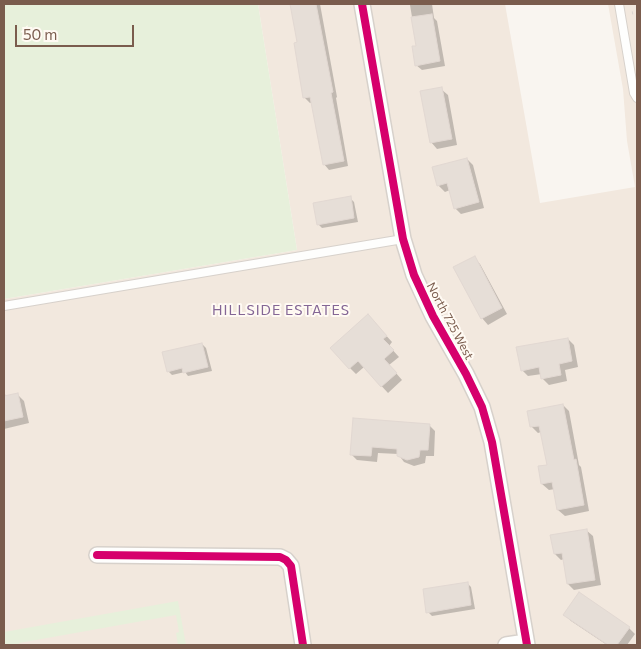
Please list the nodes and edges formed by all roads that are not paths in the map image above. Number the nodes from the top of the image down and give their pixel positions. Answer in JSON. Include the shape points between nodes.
{"nodes":[{"id":1,"x":362,"y":4,"type":"edge"},
{"id":2,"x":619,"y":4,"type":"edge"},
{"id":3,"x":637,"y":98,"type":"edge"},
{"id":4,"x":403,"y":239,"type":"junction"},
{"id":5,"x":4,"y":306,"type":"edge"},
{"id":6,"x":97,"y":555,"type":"dead end"},
{"id":7,"x":526,"y":643,"type":"edge"},
{"id":8,"x":303,"y":645,"type":"edge"},
{"id":9,"x":506,"y":645,"type":"edge"}],
"edges":[{"from":1,"to":4,"type":"street","name":"North 725 West"},
{"from":2,"to":3,"type":"lane"},
{"from":4,"to":5,"type":"lane"},
{"from":4,"to":7,"type":"street","name":"North 725 West","via":[[432,316],[482,407],[492,442]]},
{"from":6,"to":8,"type":"street","via":[[280,557],[290,566]]},
{"from":7,"to":9,"type":"street"}]}
